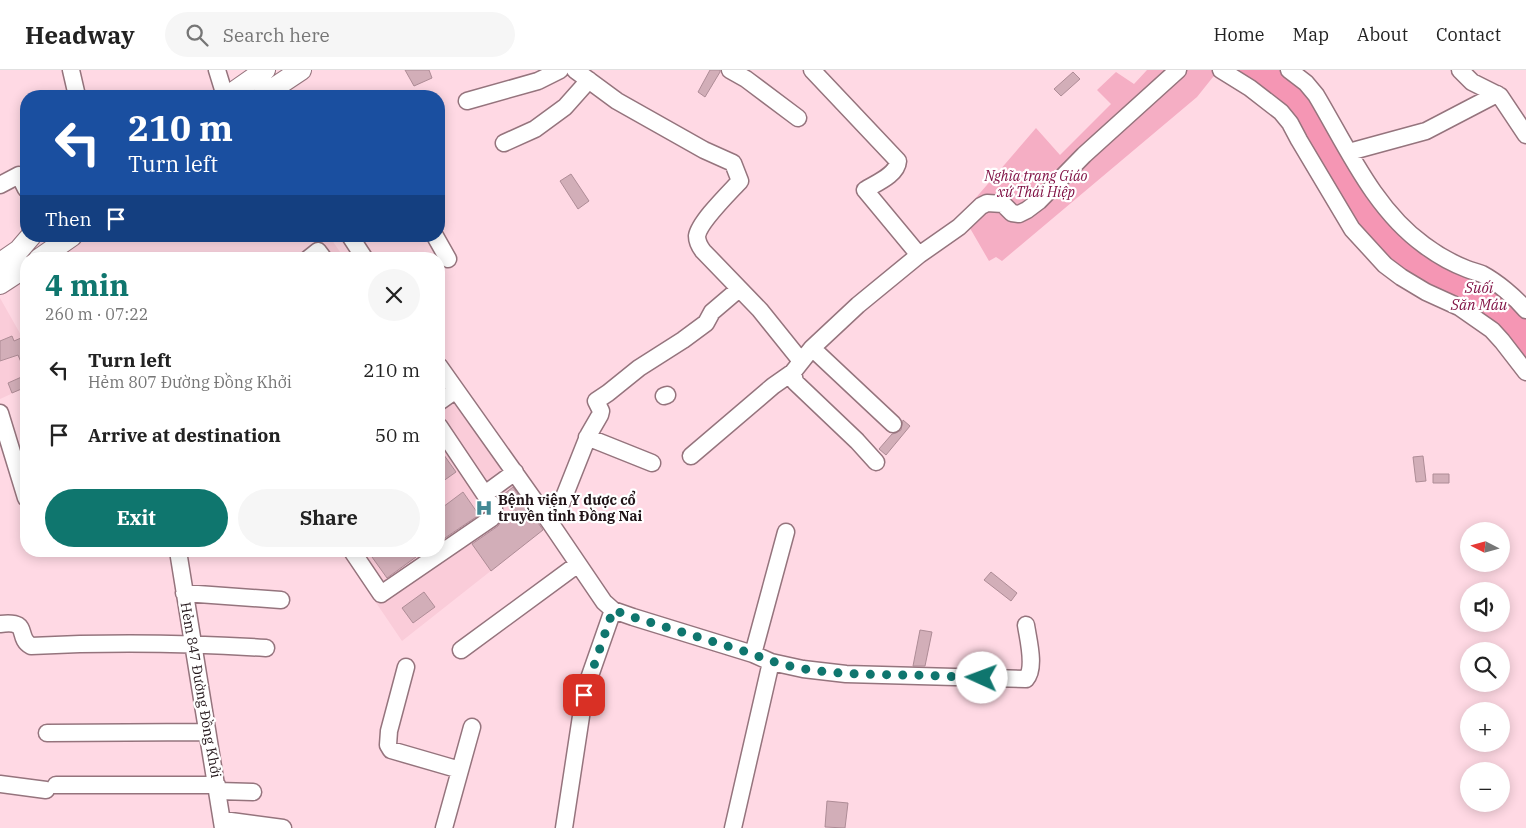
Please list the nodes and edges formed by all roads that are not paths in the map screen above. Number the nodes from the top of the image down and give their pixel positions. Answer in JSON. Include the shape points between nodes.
{"nodes":[{"id":1,"x":71,"y":70,"type":"edge"},
{"id":2,"x":217,"y":70,"type":"edge"},
{"id":3,"x":265,"y":70,"type":"edge"},
{"id":4,"x":301,"y":70,"type":"edge"},
{"id":5,"x":560,"y":70,"type":"edge"},
{"id":6,"x":575,"y":70,"type":"edge"},
{"id":7,"x":730,"y":70,"type":"edge"},
{"id":8,"x":812,"y":70,"type":"edge"},
{"id":9,"x":1178,"y":70,"type":"edge"},
{"id":10,"x":1222,"y":70,"type":"edge"},
{"id":11,"x":1289,"y":70,"type":"edge"},
{"id":12,"x":1460,"y":70,"type":"edge"},
{"id":13,"x":589,"y":80,"type":"junction"},
{"id":14,"x":251,"y":89,"type":"edge"},
{"id":15,"x":76,"y":90,"type":"edge"},
{"id":16,"x":224,"y":90,"type":"edge"},
{"id":17,"x":271,"y":90,"type":"edge"},
{"id":18,"x":1497,"y":94,"type":"junction"},
{"id":19,"x":467,"y":101,"type":"dead end"},
{"id":20,"x":798,"y":118,"type":"dead end"},
{"id":21,"x":1526,"y":135,"type":"edge"},
{"id":22,"x":504,"y":143,"type":"dead end"},
{"id":23,"x":1349,"y":152,"type":"junction"},
{"id":24,"x":20,"y":177,"type":"edge"},
{"id":25,"x":0,"y":185,"type":"edge"},
{"id":26,"x":20,"y":238,"type":"edge"},
{"id":27,"x":26,"y":242,"type":"edge"},
{"id":28,"x":65,"y":242,"type":"edge"},
{"id":29,"x":0,"y":247,"type":"edge"},
{"id":30,"x":54,"y":252,"type":"edge"},
{"id":31,"x":445,"y":254,"type":"edge"},
{"id":32,"x":919,"y":255,"type":"junction"},
{"id":33,"x":448,"y":259,"type":"dead end"},
{"id":34,"x":0,"y":263,"type":"edge"},
{"id":35,"x":20,"y":271,"type":"edge"},
{"id":36,"x":0,"y":284,"type":"edge"},
{"id":37,"x":739,"y":288,"type":"junction"},
{"id":38,"x":1526,"y":310,"type":"edge"},
{"id":39,"x":812,"y":348,"type":"junction"},
{"id":40,"x":797,"y":367,"type":"junction"},
{"id":41,"x":1526,"y":372,"type":"edge"},
{"id":42,"x":445,"y":374,"type":"edge"},
{"id":43,"x":456,"y":390,"type":"junction"},
{"id":44,"x":445,"y":398,"type":"edge"},
{"id":45,"x":0,"y":413,"type":"edge"},
{"id":46,"x":893,"y":424,"type":"dead end"},
{"id":47,"x":445,"y":435,"type":"edge"},
{"id":48,"x":588,"y":437,"type":"junction"},
{"id":49,"x":691,"y":456,"type":"dead end"},
{"id":50,"x":652,"y":462,"type":"dead end"},
{"id":51,"x":876,"y":462,"type":"dead end"},
{"id":52,"x":515,"y":472,"type":"junction"},
{"id":53,"x":20,"y":478,"type":"edge"},
{"id":54,"x":485,"y":494,"type":"junction"},
{"id":55,"x":549,"y":521,"type":"junction"},
{"id":56,"x":786,"y":532,"type":"dead end"},
{"id":57,"x":445,"y":550,"type":"edge"},
{"id":58,"x":179,"y":557,"type":"edge"},
{"id":59,"x":356,"y":557,"type":"edge"},
{"id":60,"x":435,"y":557,"type":"edge"},
{"id":61,"x":578,"y":564,"type":"junction"},
{"id":62,"x":184,"y":593,"type":"junction"},
{"id":63,"x":281,"y":600,"type":"dead end"},
{"id":64,"x":613,"y":610,"type":"junction"},
{"id":65,"x":0,"y":624,"type":"edge"},
{"id":66,"x":1026,"y":625,"type":"dead end"},
{"id":67,"x":193,"y":644,"type":"junction"},
{"id":68,"x":266,"y":648,"type":"dead end"},
{"id":69,"x":461,"y":650,"type":"dead end"},
{"id":70,"x":753,"y":654,"type":"junction"},
{"id":71,"x":771,"y":662,"type":"junction"},
{"id":72,"x":406,"y":666,"type":"dead end"},
{"id":73,"x":472,"y":727,"type":"dead end"},
{"id":74,"x":207,"y":732,"type":"junction"},
{"id":75,"x":47,"y":733,"type":"dead end"},
{"id":76,"x":460,"y":770,"type":"junction"},
{"id":77,"x":0,"y":779,"type":"edge"},
{"id":78,"x":217,"y":788,"type":"junction"},
{"id":79,"x":253,"y":792,"type":"dead end"},
{"id":80,"x":223,"y":824,"type":"edge"},
{"id":81,"x":283,"y":828,"type":"edge"},
{"id":82,"x":444,"y":828,"type":"edge"},
{"id":83,"x":564,"y":828,"type":"edge"},
{"id":84,"x":733,"y":828,"type":"edge"}],
"edges":[{"from":1,"to":15,"type":"street"},
{"from":2,"to":16,"type":"street"},
{"from":3,"to":14,"type":"main road"},
{"from":4,"to":17,"type":"main road"},
{"from":5,"to":19,"type":"street","via":[[538,81]]},
{"from":6,"to":13,"type":"street"},
{"from":7,"to":20,"type":"street"},
{"from":8,"to":32,"type":"street","via":[[898,161],[896,168],[866,190]]},
{"from":9,"to":32,"type":"street","via":[[1027,210],[1012,213],[1003,204],[986,203]]},
{"from":10,"to":41,"type":"street","via":[[1281,112],[1352,229],[1385,265],[1426,292],[1459,306],[1492,330]]},
{"from":11,"to":23,"type":"street","via":[[1316,95]]},
{"from":12,"to":18,"type":"street","via":[[1472,82]]},
{"from":13,"to":22,"type":"street","via":[[566,108],[534,129]]},
{"from":13,"to":37,"type":"street","via":[[617,101],[733,163],[740,181],[714,209],[697,236],[703,251]]},
{"from":18,"to":21,"type":"street"},
{"from":18,"to":23,"type":"street","via":[[1431,129]]},
{"from":23,"to":38,"type":"street","via":[[1402,228],[1426,247],[1490,279]]},
{"from":24,"to":25,"type":"street"},
{"from":26,"to":29,"type":"main road"},
{"from":27,"to":34,"type":"main road"},
{"from":28,"to":30,"type":"main road"},
{"from":31,"to":33,"type":"street"},
{"from":32,"to":39,"type":"street"},
{"from":35,"to":36,"type":"main road"},
{"from":37,"to":40,"type":"street","via":[[773,326]]},
{"from":37,"to":48,"type":"street","via":[[712,312],[706,322],[596,401],[601,413]]},
{"from":39,"to":40,"type":"street"},
{"from":39,"to":46,"type":"street"},
{"from":40,"to":49,"type":"street"},
{"from":40,"to":51,"type":"street","via":[[795,382]]},
{"from":42,"to":43,"type":"street"},
{"from":43,"to":44,"type":"street"},
{"from":43,"to":52,"type":"street"},
{"from":45,"to":53,"type":"street"},
{"from":47,"to":54,"type":"street"},
{"from":48,"to":50,"type":"street"},
{"from":48,"to":55,"type":"street","via":[[558,512]]},
{"from":52,"to":54,"type":"street"},
{"from":52,"to":55,"type":"street"},
{"from":54,"to":57,"type":"street","via":[[494,508],[492,518]]},
{"from":55,"to":61,"type":"street"},
{"from":56,"to":70,"type":"street"},
{"from":58,"to":62,"type":"street","name":"Hẻm 847 Đường Đồng Khởi"},
{"from":59,"to":60,"type":"street","via":[[381,594]]},
{"from":61,"to":64,"type":"street"},
{"from":61,"to":69,"type":"street"},
{"from":62,"to":63,"type":"street"},
{"from":62,"to":67,"type":"street","name":"Hẻm 847 Đường Đồng Khởi"},
{"from":64,"to":70,"type":"street"},
{"from":64,"to":83,"type":"street","via":[[585,690]]},
{"from":65,"to":67,"type":"street","via":[[20,626],[30,646]]},
{"from":66,"to":71,"type":"street","via":[[1031,666],[1026,679],[846,674]]},
{"from":67,"to":68,"type":"street"},
{"from":67,"to":74,"type":"street","name":"Hẻm 847 Đường Đồng Khởi"},
{"from":70,"to":71,"type":"street"},
{"from":71,"to":84,"type":"street"},
{"from":72,"to":76,"type":"street","via":[[388,731],[388,745],[391,750]]},
{"from":73,"to":76,"type":"street"},
{"from":74,"to":75,"type":"street"},
{"from":74,"to":78,"type":"street","name":"Hẻm 847 Đường Đồng Khởi"},
{"from":76,"to":82,"type":"street"},
{"from":77,"to":78,"type":"street","via":[[51,788]]},
{"from":78,"to":79,"type":"street"},
{"from":78,"to":80,"type":"street","name":"Hẻm 847 Đường Đồng Khởi"},
{"from":80,"to":81,"type":"street"}]}
